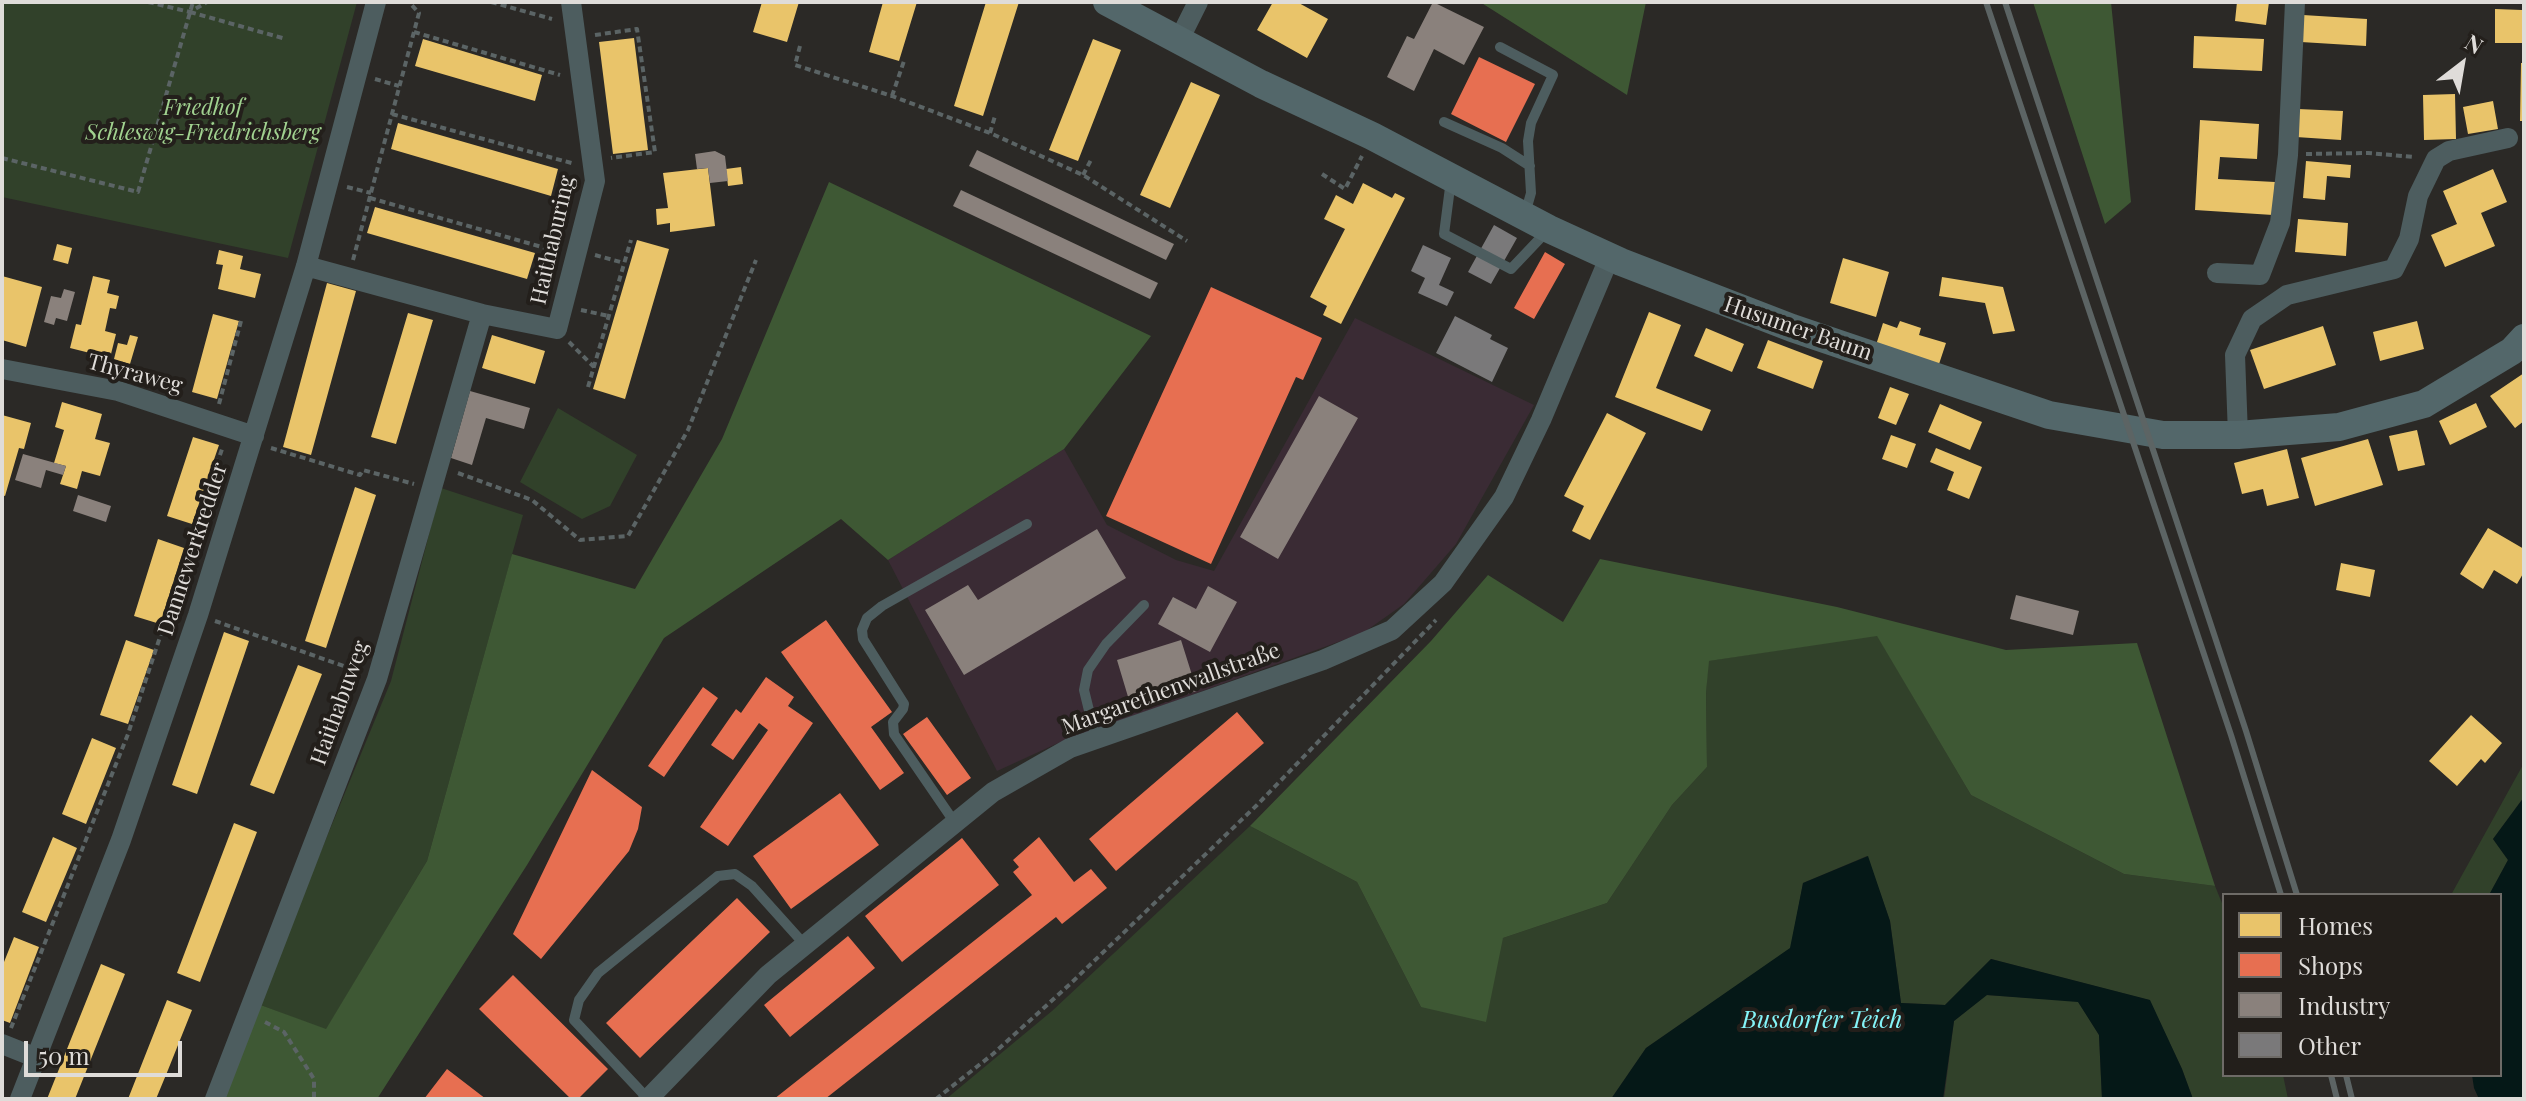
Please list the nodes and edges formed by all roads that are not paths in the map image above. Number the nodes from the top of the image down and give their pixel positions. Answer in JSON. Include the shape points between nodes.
{"nodes":[{"id":1,"x":376,"y":2,"type":"edge"},
{"id":2,"x":571,"y":2,"type":"edge"},
{"id":3,"x":1107,"y":2,"type":"edge"},
{"id":4,"x":1198,"y":2,"type":"edge"},
{"id":5,"x":2295,"y":2,"type":"edge"},
{"id":6,"x":1178,"y":42,"type":"junction"},
{"id":7,"x":1500,"y":47,"type":"dead end"},
{"id":8,"x":1444,"y":122,"type":"dead end"},
{"id":9,"x":2508,"y":138,"type":"dead end"},
{"id":10,"x":1530,"y":166,"type":"junction"},
{"id":11,"x":1451,"y":178,"type":"junction"},
{"id":12,"x":1536,"y":222,"type":"junction"},
{"id":13,"x":1610,"y":256,"type":"junction"},
{"id":14,"x":306,"y":266,"type":"junction"},
{"id":15,"x":2217,"y":273,"type":"dead end"},
{"id":16,"x":482,"y":314,"type":"junction"},
{"id":17,"x":2524,"y":338,"type":"edge"},
{"id":18,"x":2,"y":369,"type":"edge"},
{"id":19,"x":2238,"y":435,"type":"junction"},
{"id":20,"x":252,"y":439,"type":"junction"},
{"id":21,"x":1027,"y":524,"type":"dead end"},
{"id":22,"x":1144,"y":605,"type":"dead end"},
{"id":23,"x":1096,"y":739,"type":"junction"},
{"id":24,"x":955,"y":823,"type":"junction"},
{"id":25,"x":805,"y":945,"type":"junction"},
{"id":26,"x":3,"y":1045,"type":"edge"},
{"id":27,"x":37,"y":1058,"type":"junction"},
{"id":28,"x":20,"y":1099,"type":"edge"},
{"id":29,"x":215,"y":1099,"type":"edge"},
{"id":30,"x":648,"y":1099,"type":"edge"}],
"edges":[{"from":1,"to":14,"type":"street","name":"Dannewerkredder"},
{"from":2,"to":16,"type":"street","name":"Haithaburing","via":[[595,181],[557,329]]},
{"from":3,"to":6,"type":"street","name":"Husumer Baum"},
{"from":4,"to":6,"type":"street"},
{"from":5,"to":15,"type":"street","via":[[2280,223],[2260,275]]},
{"from":6,"to":11,"type":"street","name":"Husumer Baum"},
{"from":7,"to":10,"type":"lane","via":[[1553,75],[1531,123]]},
{"from":8,"to":10,"type":"lane"},
{"from":9,"to":19,"type":"street","via":[[2449,151],[2436,159],[2394,269],[2287,295],[2252,319],[2235,355]]},
{"from":10,"to":12,"type":"lane"},
{"from":11,"to":12,"type":"street","name":"Husumer Baum"},
{"from":11,"to":12,"type":"lane","via":[[1444,234],[1511,269]]},
{"from":12,"to":13,"type":"street","name":"Husumer Baum"},
{"from":13,"to":19,"type":"street","name":"Husumer Baum","via":[[1792,328],[2049,415],[2163,435]]},
{"from":13,"to":23,"type":"street","name":"Margarethenwallstraße","via":[[1504,497],[1443,583],[1392,630],[1323,660]]},
{"from":14,"to":16,"type":"street","name":"Haithaburing"},
{"from":14,"to":20,"type":"street","name":"Dannewerkredder"},
{"from":16,"to":29,"type":"street","name":"Haithabuweg","via":[[377,679]]},
{"from":17,"to":19,"type":"street","name":"Husumer Baum","via":[[2512,351],[2424,404],[2339,427]]},
{"from":18,"to":20,"type":"street","name":"Thyraweg","via":[[118,391]]},
{"from":20,"to":27,"type":"street","name":"Dannewerkredder","via":[[121,840]]},
{"from":21,"to":24,"type":"lane","via":[[882,606],[862,630],[904,704],[893,722],[894,734]]},
{"from":22,"to":23,"type":"lane","via":[[1088,670],[1084,690]]},
{"from":23,"to":24,"type":"street","name":"Margarethenwallstraße","via":[[993,792]]},
{"from":24,"to":25,"type":"street","name":"Margarethenwallstraße"},
{"from":25,"to":30,"type":"street","name":"Margarethenwallstraße","via":[[768,975]]},
{"from":25,"to":30,"type":"lane","via":[[752,886],[735,874],[718,876],[598,973],[579,1000],[574,1020]]},
{"from":26,"to":27,"type":"street"},
{"from":27,"to":28,"type":"street","name":"Dannewerkredder"}]}
